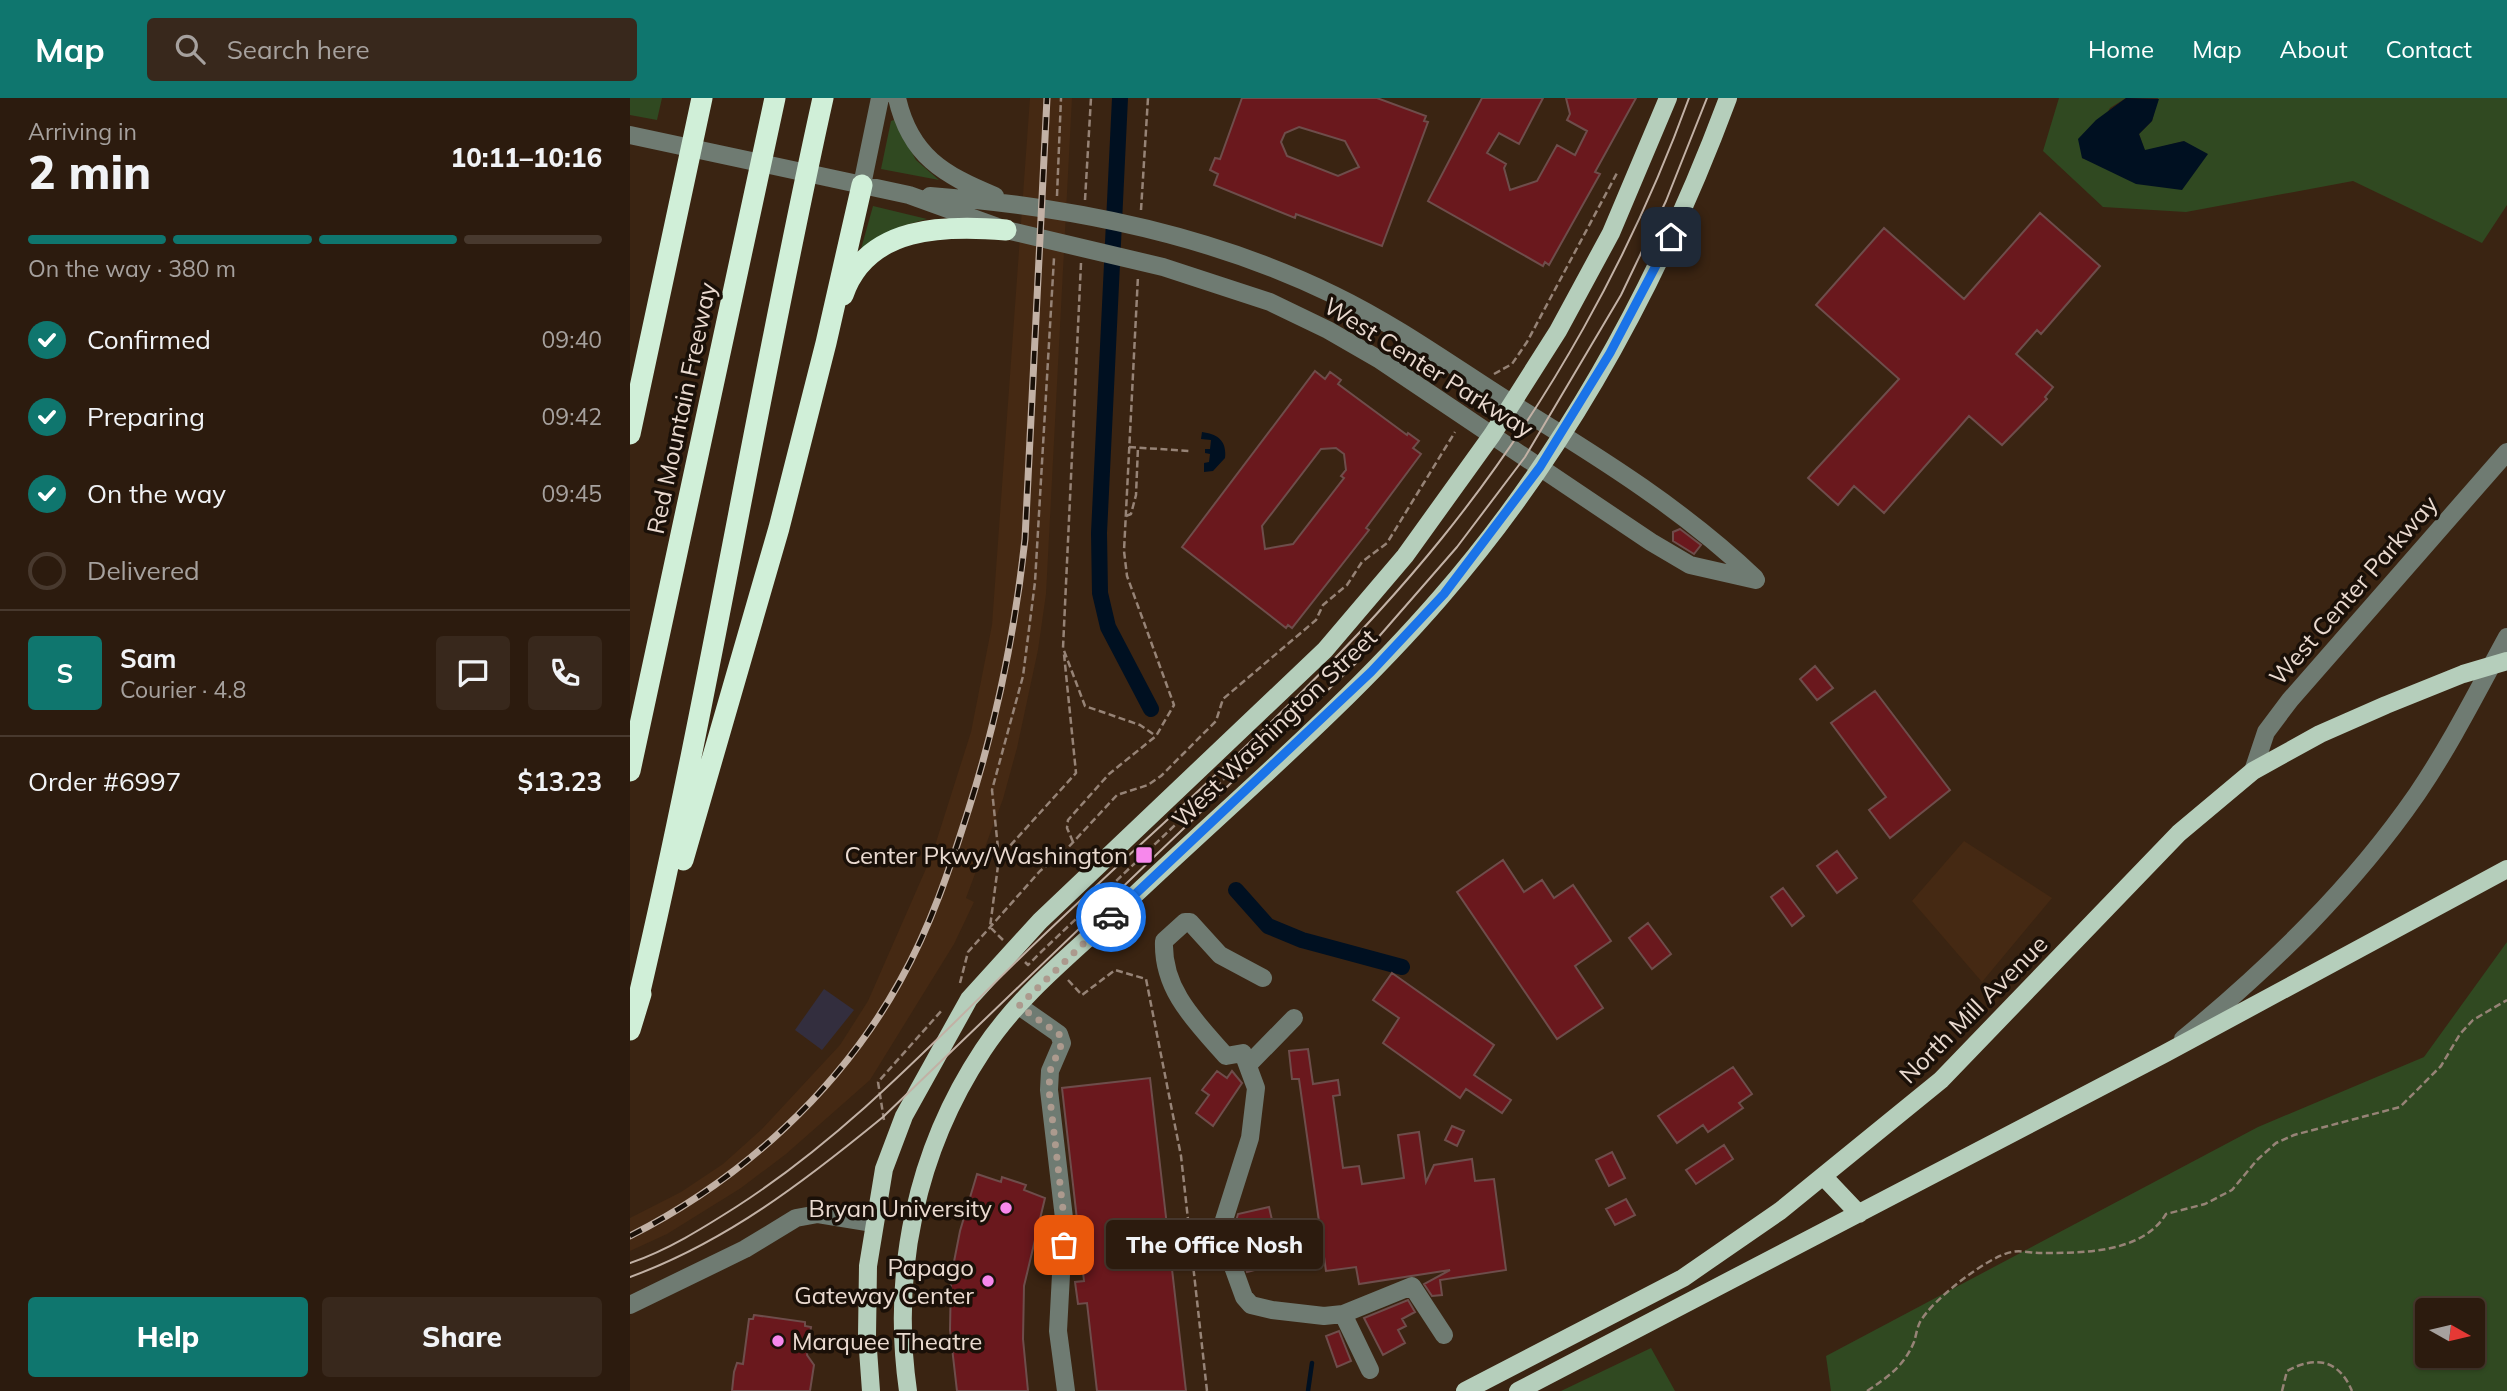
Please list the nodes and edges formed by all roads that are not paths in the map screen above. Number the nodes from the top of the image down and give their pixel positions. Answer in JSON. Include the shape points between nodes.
{"nodes":[{"id":1,"x":702,"y":98,"type":"edge"},
{"id":2,"x":775,"y":98,"type":"edge"},
{"id":3,"x":824,"y":98,"type":"edge"},
{"id":4,"x":880,"y":98,"type":"edge"},
{"id":5,"x":897,"y":98,"type":"edge"},
{"id":6,"x":1668,"y":98,"type":"edge"},
{"id":7,"x":1728,"y":98,"type":"edge"},
{"id":8,"x":630,"y":135,"type":"edge"},
{"id":9,"x":862,"y":185,"type":"junction"},
{"id":10,"x":909,"y":195,"type":"junction"},
{"id":11,"x":1008,"y":202,"type":"junction"},
{"id":12,"x":1006,"y":229,"type":"junction"},
{"id":13,"x":826,"y":343,"type":"junction"},
{"id":14,"x":1512,"y":404,"type":"junction"},
{"id":15,"x":630,"y":434,"type":"edge"},
{"id":16,"x":1561,"y":434,"type":"junction"},
{"id":17,"x":1492,"y":435,"type":"junction"},
{"id":18,"x":2507,"y":452,"type":"edge"},
{"id":19,"x":1540,"y":467,"type":"junction"},
{"id":20,"x":2507,"y":637,"type":"edge"},
{"id":21,"x":2507,"y":662,"type":"edge"},
{"id":22,"x":630,"y":771,"type":"edge"},
{"id":23,"x":2253,"y":771,"type":"junction"},
{"id":24,"x":2507,"y":869,"type":"edge"},
{"id":25,"x":1263,"y":978,"type":"dead end"},
{"id":26,"x":637,"y":1004,"type":"junction"},
{"id":27,"x":1019,"y":1006,"type":"junction"},
{"id":28,"x":1294,"y":1018,"type":"dead end"},
{"id":29,"x":630,"y":1030,"type":"edge"},
{"id":30,"x":2164,"y":1055,"type":"junction"},
{"id":31,"x":1248,"y":1065,"type":"junction"},
{"id":32,"x":1823,"y":1176,"type":"junction"},
{"id":33,"x":1859,"y":1214,"type":"junction"},
{"id":34,"x":873,"y":1223,"type":"junction"},
{"id":35,"x":630,"y":1305,"type":"edge"},
{"id":36,"x":1343,"y":1314,"type":"junction"},
{"id":37,"x":1444,"y":1335,"type":"dead end"},
{"id":38,"x":1370,"y":1370,"type":"dead end"},
{"id":39,"x":871,"y":1391,"type":"edge"},
{"id":40,"x":908,"y":1391,"type":"edge"},
{"id":41,"x":1066,"y":1391,"type":"edge"},
{"id":42,"x":1465,"y":1391,"type":"edge"},
{"id":43,"x":1518,"y":1391,"type":"edge"}],
"edges":[{"from":1,"to":15,"type":"highway","name":"Red Mountain Freeway"},
{"from":2,"to":22,"type":"highway","name":"Red Mountain Freeway"},
{"from":3,"to":26,"type":"highway","via":[[768,357],[671,858]]},
{"from":4,"to":9,"type":"street"},
{"from":5,"to":11,"type":"street","via":[[908,132],[932,162],[952,178]]},
{"from":6,"to":14,"type":"main road","name":"West Washington Street","via":[[1611,233]]},
{"from":7,"to":16,"type":"main road","name":"West Washington Street","via":[[1662,258]]},
{"from":8,"to":9,"type":"street","name":"West Center Parkway"},
{"from":9,"to":10,"type":"street","name":"West Center Parkway"},
{"from":9,"to":13,"type":"highway"},
{"from":10,"to":11,"type":"street","name":"West Center Parkway"},
{"from":10,"to":12,"type":"street","name":"West Center Parkway"},
{"from":11,"to":14,"type":"street","name":"West Center Parkway","via":[[1182,239],[1242,257],[1332,295],[1413,339]]},
{"from":12,"to":13,"type":"highway","via":[[935,228],[907,234],[880,248],[845,289]]},
{"from":12,"to":17,"type":"street","name":"West Center Parkway","via":[[1248,293],[1306,318],[1380,360]]},
{"from":13,"to":26,"type":"highway","via":[[742,661]]},
{"from":14,"to":16,"type":"street","name":"West Center Parkway"},
{"from":14,"to":17,"type":"main road","name":"West Washington Street"},
{"from":16,"to":19,"type":"main road","name":"West Washington Street"},
{"from":16,"to":19,"type":"street","name":"West Center Parkway","via":[[1711,536],[1756,580],[1690,565]]},
{"from":17,"to":19,"type":"street","name":"West Center Parkway"},
{"from":17,"to":34,"type":"main road","name":"West Washington Street","via":[[1405,556],[1325,650],[1040,921],[969,999],[904,1116],[884,1170]]},
{"from":18,"to":23,"type":"street","name":"West Center Parkway","via":[[2290,700],[2262,740]]},
{"from":19,"to":27,"type":"main road","name":"West Washington Street","via":[[1444,594],[1371,672]]},
{"from":20,"to":30,"type":"street","via":[[2418,792],[2339,893],[2275,959]]},
{"from":21,"to":23,"type":"main road","name":"North Mill Avenue","via":[[2386,705]]},
{"from":23,"to":32,"type":"main road","name":"North Mill Avenue","via":[[2179,833],[1941,1080]]},
{"from":24,"to":30,"type":"main road"},
{"from":25,"to":31,"type":"street","via":[[1220,955],[1190,922],[1164,941],[1169,976],[1182,1006],[1226,1056],[1243,1053]]},
{"from":26,"to":29,"type":"highway"},
{"from":27,"to":40,"type":"main road","name":"West Washington Street","via":[[985,1046],[953,1101],[918,1192],[903,1288]]},
{"from":27,"to":41,"type":"street","via":[[1059,1034],[1062,1043],[1050,1071],[1049,1090],[1064,1218],[1058,1331]]},
{"from":28,"to":31,"type":"street"},
{"from":30,"to":33,"type":"main road"},
{"from":31,"to":36,"type":"street","via":[[1256,1088],[1250,1138],[1224,1220],[1244,1297],[1251,1305],[1272,1310]]},
{"from":32,"to":33,"type":"main road"},
{"from":32,"to":42,"type":"main road","name":"North Mill Avenue","via":[[1683,1278]]},
{"from":33,"to":43,"type":"main road"},
{"from":34,"to":35,"type":"street","via":[[818,1214],[796,1218],[745,1249]]},
{"from":34,"to":39,"type":"main road","name":"West Washington Street","via":[[866,1307]]},
{"from":36,"to":37,"type":"street","via":[[1412,1286]]},
{"from":36,"to":38,"type":"street"}]}
